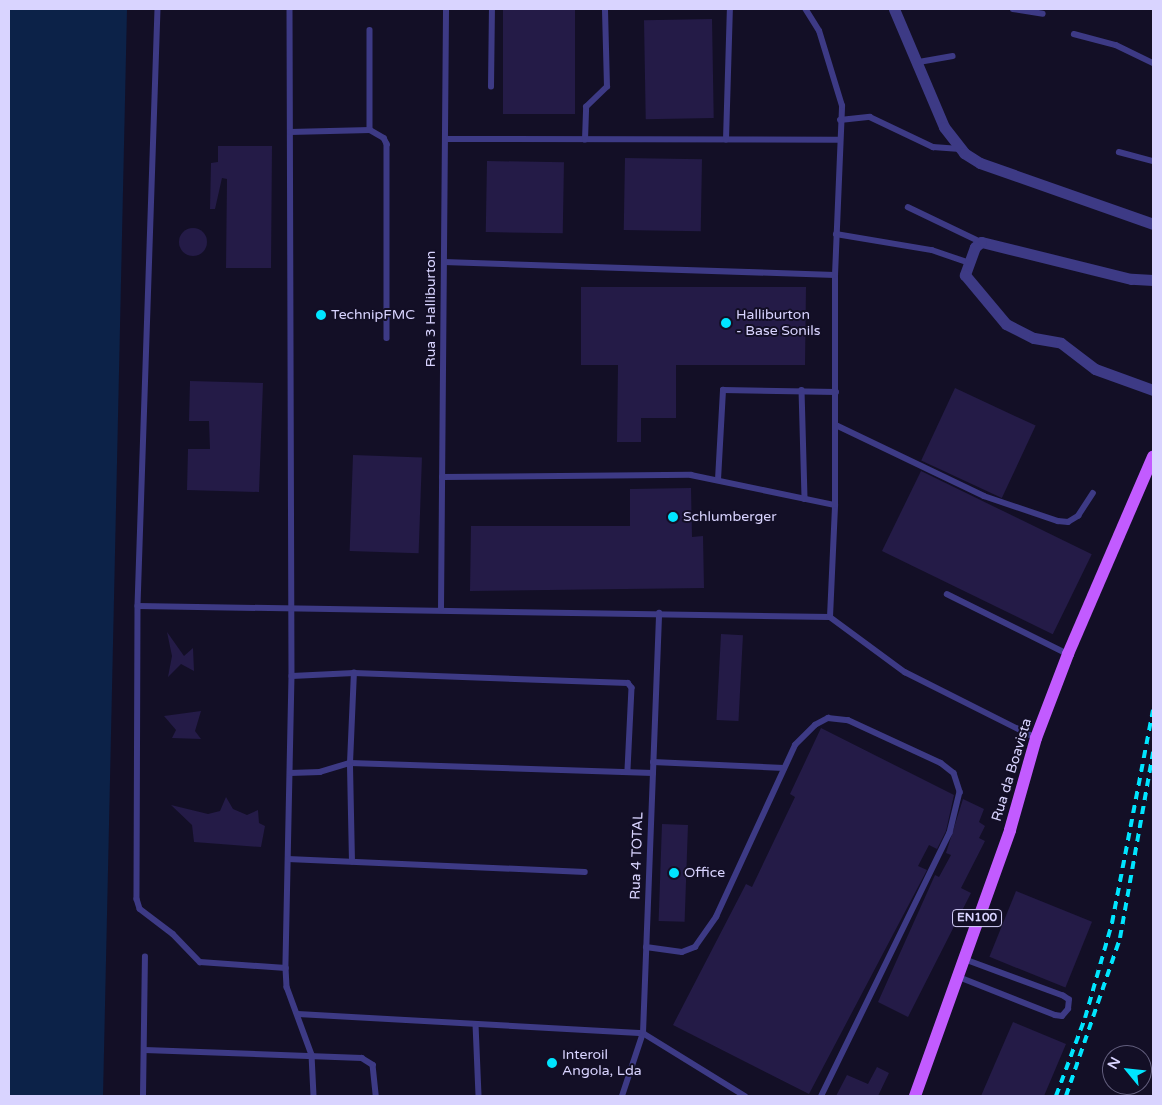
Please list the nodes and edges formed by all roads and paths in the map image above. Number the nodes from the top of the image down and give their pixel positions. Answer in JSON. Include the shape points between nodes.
{"nodes":[{"id":1,"x":158,"y":9,"type":"edge"},
{"id":2,"x":290,"y":9,"type":"edge"},
{"id":3,"x":446,"y":9,"type":"edge"},
{"id":4,"x":492,"y":9,"type":"edge"},
{"id":5,"x":605,"y":9,"type":"edge"},
{"id":6,"x":730,"y":9,"type":"edge"},
{"id":7,"x":806,"y":9,"type":"edge"},
{"id":8,"x":894,"y":9,"type":"edge"},
{"id":9,"x":1014,"y":9,"type":"edge"},
{"id":10,"x":1043,"y":14,"type":"dead end"},
{"id":11,"x":370,"y":30,"type":"dead end"},
{"id":12,"x":1074,"y":34,"type":"dead end"},
{"id":13,"x":952,"y":56,"type":"dead end"},
{"id":14,"x":919,"y":62,"type":"junction"},
{"id":15,"x":1153,"y":63,"type":"edge"},
{"id":16,"x":491,"y":88,"type":"dead end"},
{"id":17,"x":840,"y":120,"type":"junction"},
{"id":18,"x":370,"y":130,"type":"junction"},
{"id":19,"x":290,"y":132,"type":"junction"},
{"id":20,"x":445,"y":139,"type":"junction"},
{"id":21,"x":585,"y":140,"type":"junction"},
{"id":22,"x":726,"y":140,"type":"junction"},
{"id":23,"x":838,"y":140,"type":"junction"},
{"id":24,"x":960,"y":149,"type":"junction"},
{"id":25,"x":1120,"y":152,"type":"dead end"},
{"id":26,"x":1153,"y":161,"type":"edge"},
{"id":27,"x":908,"y":207,"type":"dead end"},
{"id":28,"x":1153,"y":224,"type":"edge"},
{"id":29,"x":836,"y":234,"type":"junction"},
{"id":30,"x":981,"y":242,"type":"junction"},
{"id":31,"x":444,"y":262,"type":"junction"},
{"id":32,"x":967,"y":262,"type":"junction"},
{"id":33,"x":835,"y":275,"type":"junction"},
{"id":34,"x":1153,"y":280,"type":"edge"},
{"id":35,"x":387,"y":338,"type":"dead end"},
{"id":36,"x":802,"y":390,"type":"junction"},
{"id":37,"x":1153,"y":390,"type":"edge"},
{"id":38,"x":836,"y":392,"type":"junction"},
{"id":39,"x":836,"y":425,"type":"junction"},
{"id":40,"x":1153,"y":457,"type":"edge"},
{"id":41,"x":442,"y":477,"type":"junction"},
{"id":42,"x":718,"y":480,"type":"junction"},
{"id":43,"x":1093,"y":493,"type":"dead end"},
{"id":44,"x":805,"y":498,"type":"junction"},
{"id":45,"x":835,"y":505,"type":"junction"},
{"id":46,"x":947,"y":594,"type":"dead end"},
{"id":47,"x":138,"y":606,"type":"junction"},
{"id":48,"x":441,"y":609,"type":"junction"},
{"id":49,"x":292,"y":610,"type":"junction"},
{"id":50,"x":659,"y":613,"type":"junction"},
{"id":51,"x":830,"y":617,"type":"junction"},
{"id":52,"x":1068,"y":654,"type":"junction"},
{"id":53,"x":354,"y":673,"type":"junction"},
{"id":54,"x":292,"y":676,"type":"junction"},
{"id":55,"x":1036,"y":738,"type":"junction"},
{"id":56,"x":653,"y":762,"type":"junction"},
{"id":57,"x":350,"y":763,"type":"junction"},
{"id":58,"x":784,"y":768,"type":"junction"},
{"id":59,"x":628,"y":771,"type":"junction"},
{"id":60,"x":290,"y":773,"type":"junction"},
{"id":61,"x":653,"y":773,"type":"junction"},
{"id":62,"x":288,"y":859,"type":"junction"},
{"id":63,"x":352,"y":862,"type":"junction"},
{"id":64,"x":585,"y":872,"type":"dead end"},
{"id":65,"x":646,"y":947,"type":"junction"},
{"id":66,"x":145,"y":957,"type":"dead end"},
{"id":67,"x":962,"y":959,"type":"junction"},
{"id":68,"x":286,"y":968,"type":"junction"},
{"id":69,"x":960,"y":977,"type":"junction"},
{"id":70,"x":298,"y":1014,"type":"junction"},
{"id":71,"x":476,"y":1024,"type":"junction"},
{"id":72,"x":643,"y":1033,"type":"junction"},
{"id":73,"x":145,"y":1050,"type":"junction"},
{"id":74,"x":312,"y":1055,"type":"junction"},
{"id":75,"x":143,"y":1096,"type":"edge"},
{"id":76,"x":314,"y":1096,"type":"edge"},
{"id":77,"x":376,"y":1096,"type":"edge"},
{"id":78,"x":479,"y":1096,"type":"edge"},
{"id":79,"x":622,"y":1096,"type":"edge"},
{"id":80,"x":745,"y":1096,"type":"edge"},
{"id":81,"x":822,"y":1096,"type":"edge"},
{"id":82,"x":915,"y":1096,"type":"edge"}],
"edges":[{"from":1,"to":47,"type":"lane"},
{"from":2,"to":19,"type":"lane"},
{"from":3,"to":20,"type":"lane","name":"Rua 3 Halliburton"},
{"from":4,"to":16,"type":"lane"},
{"from":5,"to":21,"type":"lane","via":[[607,87],[586,107]]},
{"from":6,"to":22,"type":"lane"},
{"from":7,"to":17,"type":"lane","via":[[820,31],[841,99]]},
{"from":8,"to":14,"type":"street"},
{"from":9,"to":10,"type":"lane"},
{"from":11,"to":18,"type":"lane"},
{"from":12,"to":15,"type":"lane","via":[[1116,44]]},
{"from":13,"to":14,"type":"lane"},
{"from":14,"to":24,"type":"street","via":[[944,127]]},
{"from":17,"to":23,"type":"lane"},
{"from":17,"to":24,"type":"lane","via":[[870,117],[932,147]]},
{"from":18,"to":19,"type":"lane"},
{"from":18,"to":35,"type":"lane","via":[[384,138],[387,144]]},
{"from":19,"to":49,"type":"lane"},
{"from":20,"to":21,"type":"lane"},
{"from":20,"to":31,"type":"lane","name":"Rua 3 Halliburton"},
{"from":21,"to":22,"type":"lane"},
{"from":22,"to":23,"type":"lane"},
{"from":23,"to":29,"type":"lane"},
{"from":24,"to":28,"type":"street","via":[[980,163]]},
{"from":25,"to":26,"type":"lane"},
{"from":27,"to":30,"type":"lane"},
{"from":29,"to":32,"type":"lane","via":[[932,250]]},
{"from":29,"to":33,"type":"lane"},
{"from":30,"to":32,"type":"street"},
{"from":30,"to":34,"type":"street","via":[[1130,279]]},
{"from":31,"to":33,"type":"lane"},
{"from":31,"to":41,"type":"lane","name":"Rua 3 Halliburton"},
{"from":32,"to":37,"type":"street","via":[[967,279],[1006,324],[1034,338],[1062,343],[1095,369]]},
{"from":33,"to":38,"type":"lane"},
{"from":36,"to":38,"type":"lane"},
{"from":36,"to":42,"type":"lane","via":[[723,390]]},
{"from":36,"to":44,"type":"lane"},
{"from":38,"to":39,"type":"lane"},
{"from":39,"to":43,"type":"lane","via":[[984,496],[1058,521],[1068,522],[1078,516]]},
{"from":39,"to":45,"type":"lane"},
{"from":40,"to":52,"type":"main road","name":"Rua da Boavista","number":"EN100"},
{"from":41,"to":42,"type":"lane","via":[[691,475]]},
{"from":41,"to":48,"type":"lane","name":"Rua 3 Halliburton"},
{"from":42,"to":44,"type":"lane"},
{"from":44,"to":45,"type":"lane"},
{"from":45,"to":51,"type":"lane"},
{"from":46,"to":52,"type":"lane"},
{"from":47,"to":49,"type":"lane"},
{"from":47,"to":68,"type":"lane","via":[[140,909],[208,966]]},
{"from":48,"to":49,"type":"lane"},
{"from":48,"to":50,"type":"lane"},
{"from":49,"to":54,"type":"lane"},
{"from":50,"to":51,"type":"lane"},
{"from":50,"to":56,"type":"lane","name":"Rua 4 TOTAL"},
{"from":51,"to":55,"type":"lane","via":[[905,672]]},
{"from":52,"to":55,"type":"main road","name":"Rua da Boavista","number":"EN100"},
{"from":53,"to":54,"type":"lane"},
{"from":53,"to":57,"type":"lane"},
{"from":53,"to":59,"type":"lane","via":[[628,683],[632,688]]},
{"from":54,"to":60,"type":"lane"},
{"from":55,"to":67,"type":"main road","name":"Rua da Boavista","number":"EN100","via":[[1010,830]]},
{"from":56,"to":58,"type":"lane"},
{"from":56,"to":61,"type":"lane","name":"Rua 4 TOTAL"},
{"from":57,"to":59,"type":"lane"},
{"from":57,"to":60,"type":"lane","via":[[320,772]]},
{"from":57,"to":63,"type":"lane"},
{"from":58,"to":65,"type":"lane","via":[[716,917],[695,947],[682,952]]},
{"from":58,"to":81,"type":"lane","via":[[795,745],[815,724],[828,718],[848,720],[941,763],[954,773],[960,792],[950,833]]},
{"from":59,"to":61,"type":"lane"},
{"from":60,"to":62,"type":"lane"},
{"from":61,"to":65,"type":"lane","name":"Rua 4 TOTAL"},
{"from":62,"to":63,"type":"lane"},
{"from":62,"to":68,"type":"lane"},
{"from":63,"to":64,"type":"lane"},
{"from":65,"to":72,"type":"lane","name":"Rua 4 TOTAL"},
{"from":66,"to":73,"type":"lane"},
{"from":67,"to":69,"type":"main road","name":"Rua da Boavista","number":"EN100"},
{"from":67,"to":69,"type":"lane","via":[[1063,996],[1069,1000],[1068,1009],[1062,1016],[1056,1015]]},
{"from":68,"to":70,"type":"lane","via":[[288,987]]},
{"from":69,"to":82,"type":"main road","name":"Rua da Boavista","number":"EN100"},
{"from":70,"to":71,"type":"lane"},
{"from":70,"to":74,"type":"lane"},
{"from":71,"to":72,"type":"lane"},
{"from":71,"to":78,"type":"lane"},
{"from":72,"to":79,"type":"lane","name":"Rua 4 TOTAL"},
{"from":72,"to":80,"type":"lane"},
{"from":73,"to":74,"type":"lane"},
{"from":73,"to":75,"type":"lane"},
{"from":74,"to":76,"type":"lane"},
{"from":74,"to":77,"type":"lane","via":[[362,1058],[373,1065]]}]}
